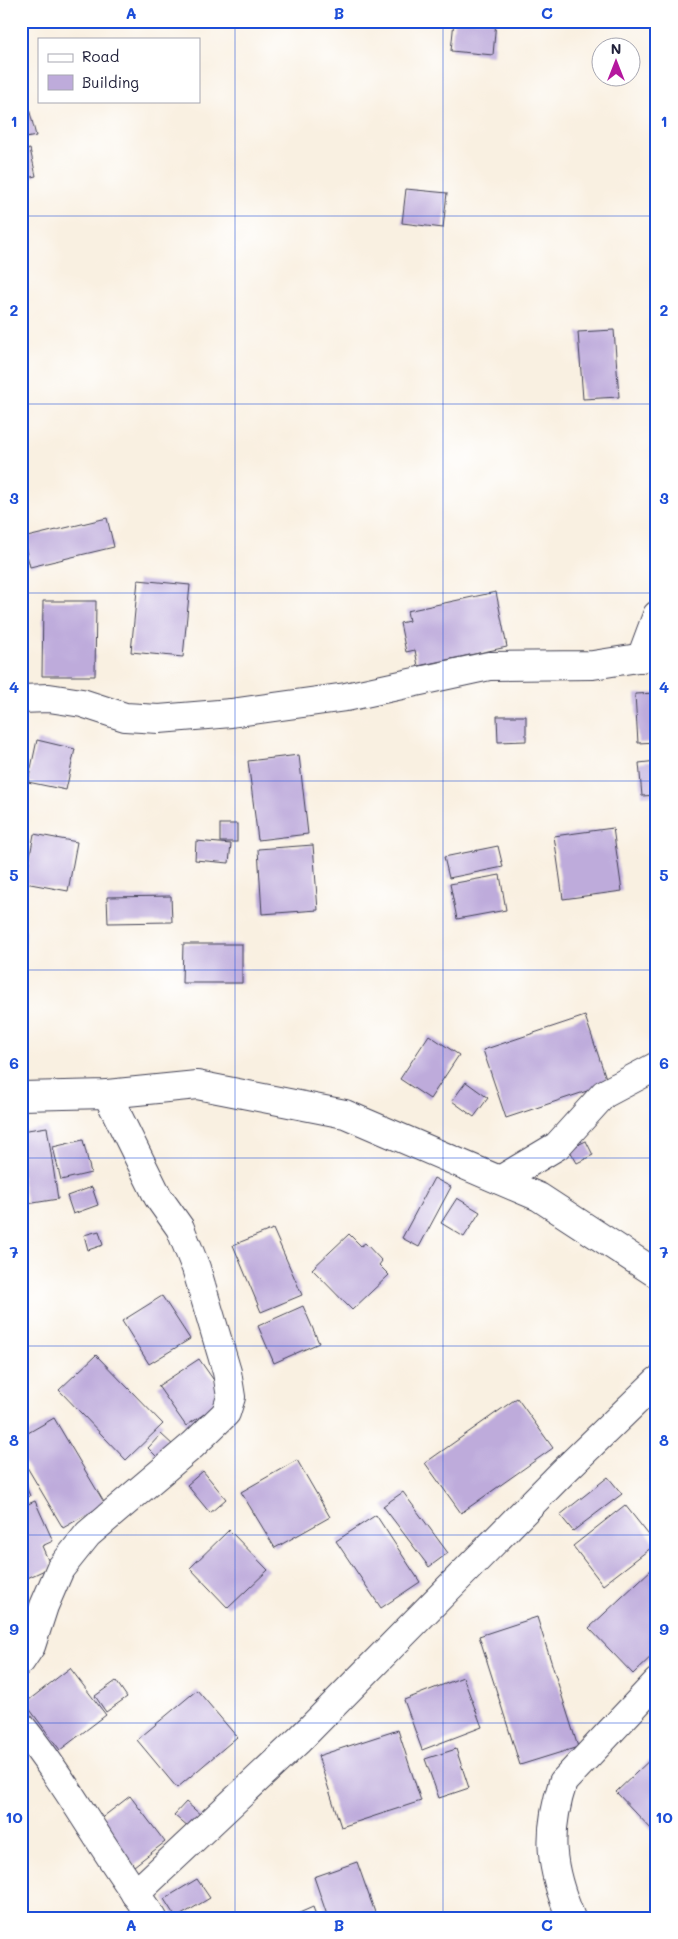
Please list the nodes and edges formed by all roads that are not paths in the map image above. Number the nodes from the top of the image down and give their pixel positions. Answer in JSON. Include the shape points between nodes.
{"nodes":[{"id":1,"x":657,"y":615,"type":"edge"},
{"id":2,"x":649,"y":656,"type":"edge"},
{"id":3,"x":21,"y":699,"type":"edge"},
{"id":4,"x":657,"y":1066,"type":"edge"},
{"id":5,"x":107,"y":1094,"type":"junction"},
{"id":6,"x":21,"y":1096,"type":"edge"},
{"id":7,"x":500,"y":1180,"type":"junction"},
{"id":8,"x":657,"y":1274,"type":"edge"},
{"id":9,"x":657,"y":1381,"type":"edge"},
{"id":10,"x":21,"y":1662,"type":"edge"},
{"id":11,"x":657,"y":1682,"type":"edge"},
{"id":12,"x":21,"y":1726,"type":"edge"},
{"id":13,"x":134,"y":1894,"type":"junction"},
{"id":14,"x":153,"y":1918,"type":"edge"},
{"id":15,"x":571,"y":1918,"type":"edge"}],
"edges":[{"from":1,"to":2,"type":"street"},
{"from":2,"to":3,"type":"street","via":[[592,665],[489,666],[346,697],[159,719],[125,717],[82,703],[49,698]]},
{"from":4,"to":7,"type":"street","via":[[604,1094],[557,1146]]},
{"from":5,"to":6,"type":"street"},
{"from":5,"to":7,"type":"street","via":[[197,1084],[345,1114]]},
{"from":5,"to":10,"type":"street","via":[[158,1197],[180,1228],[196,1268],[227,1372],[231,1398],[226,1413],[88,1534],[60,1569],[31,1646]]},
{"from":7,"to":8,"type":"street","via":[[539,1197]]},
{"from":9,"to":13,"type":"street","via":[[299,1740]]},
{"from":11,"to":15,"type":"street","via":[[563,1782],[551,1838],[553,1864]]},
{"from":12,"to":13,"type":"street"},
{"from":13,"to":14,"type":"street"}]}
